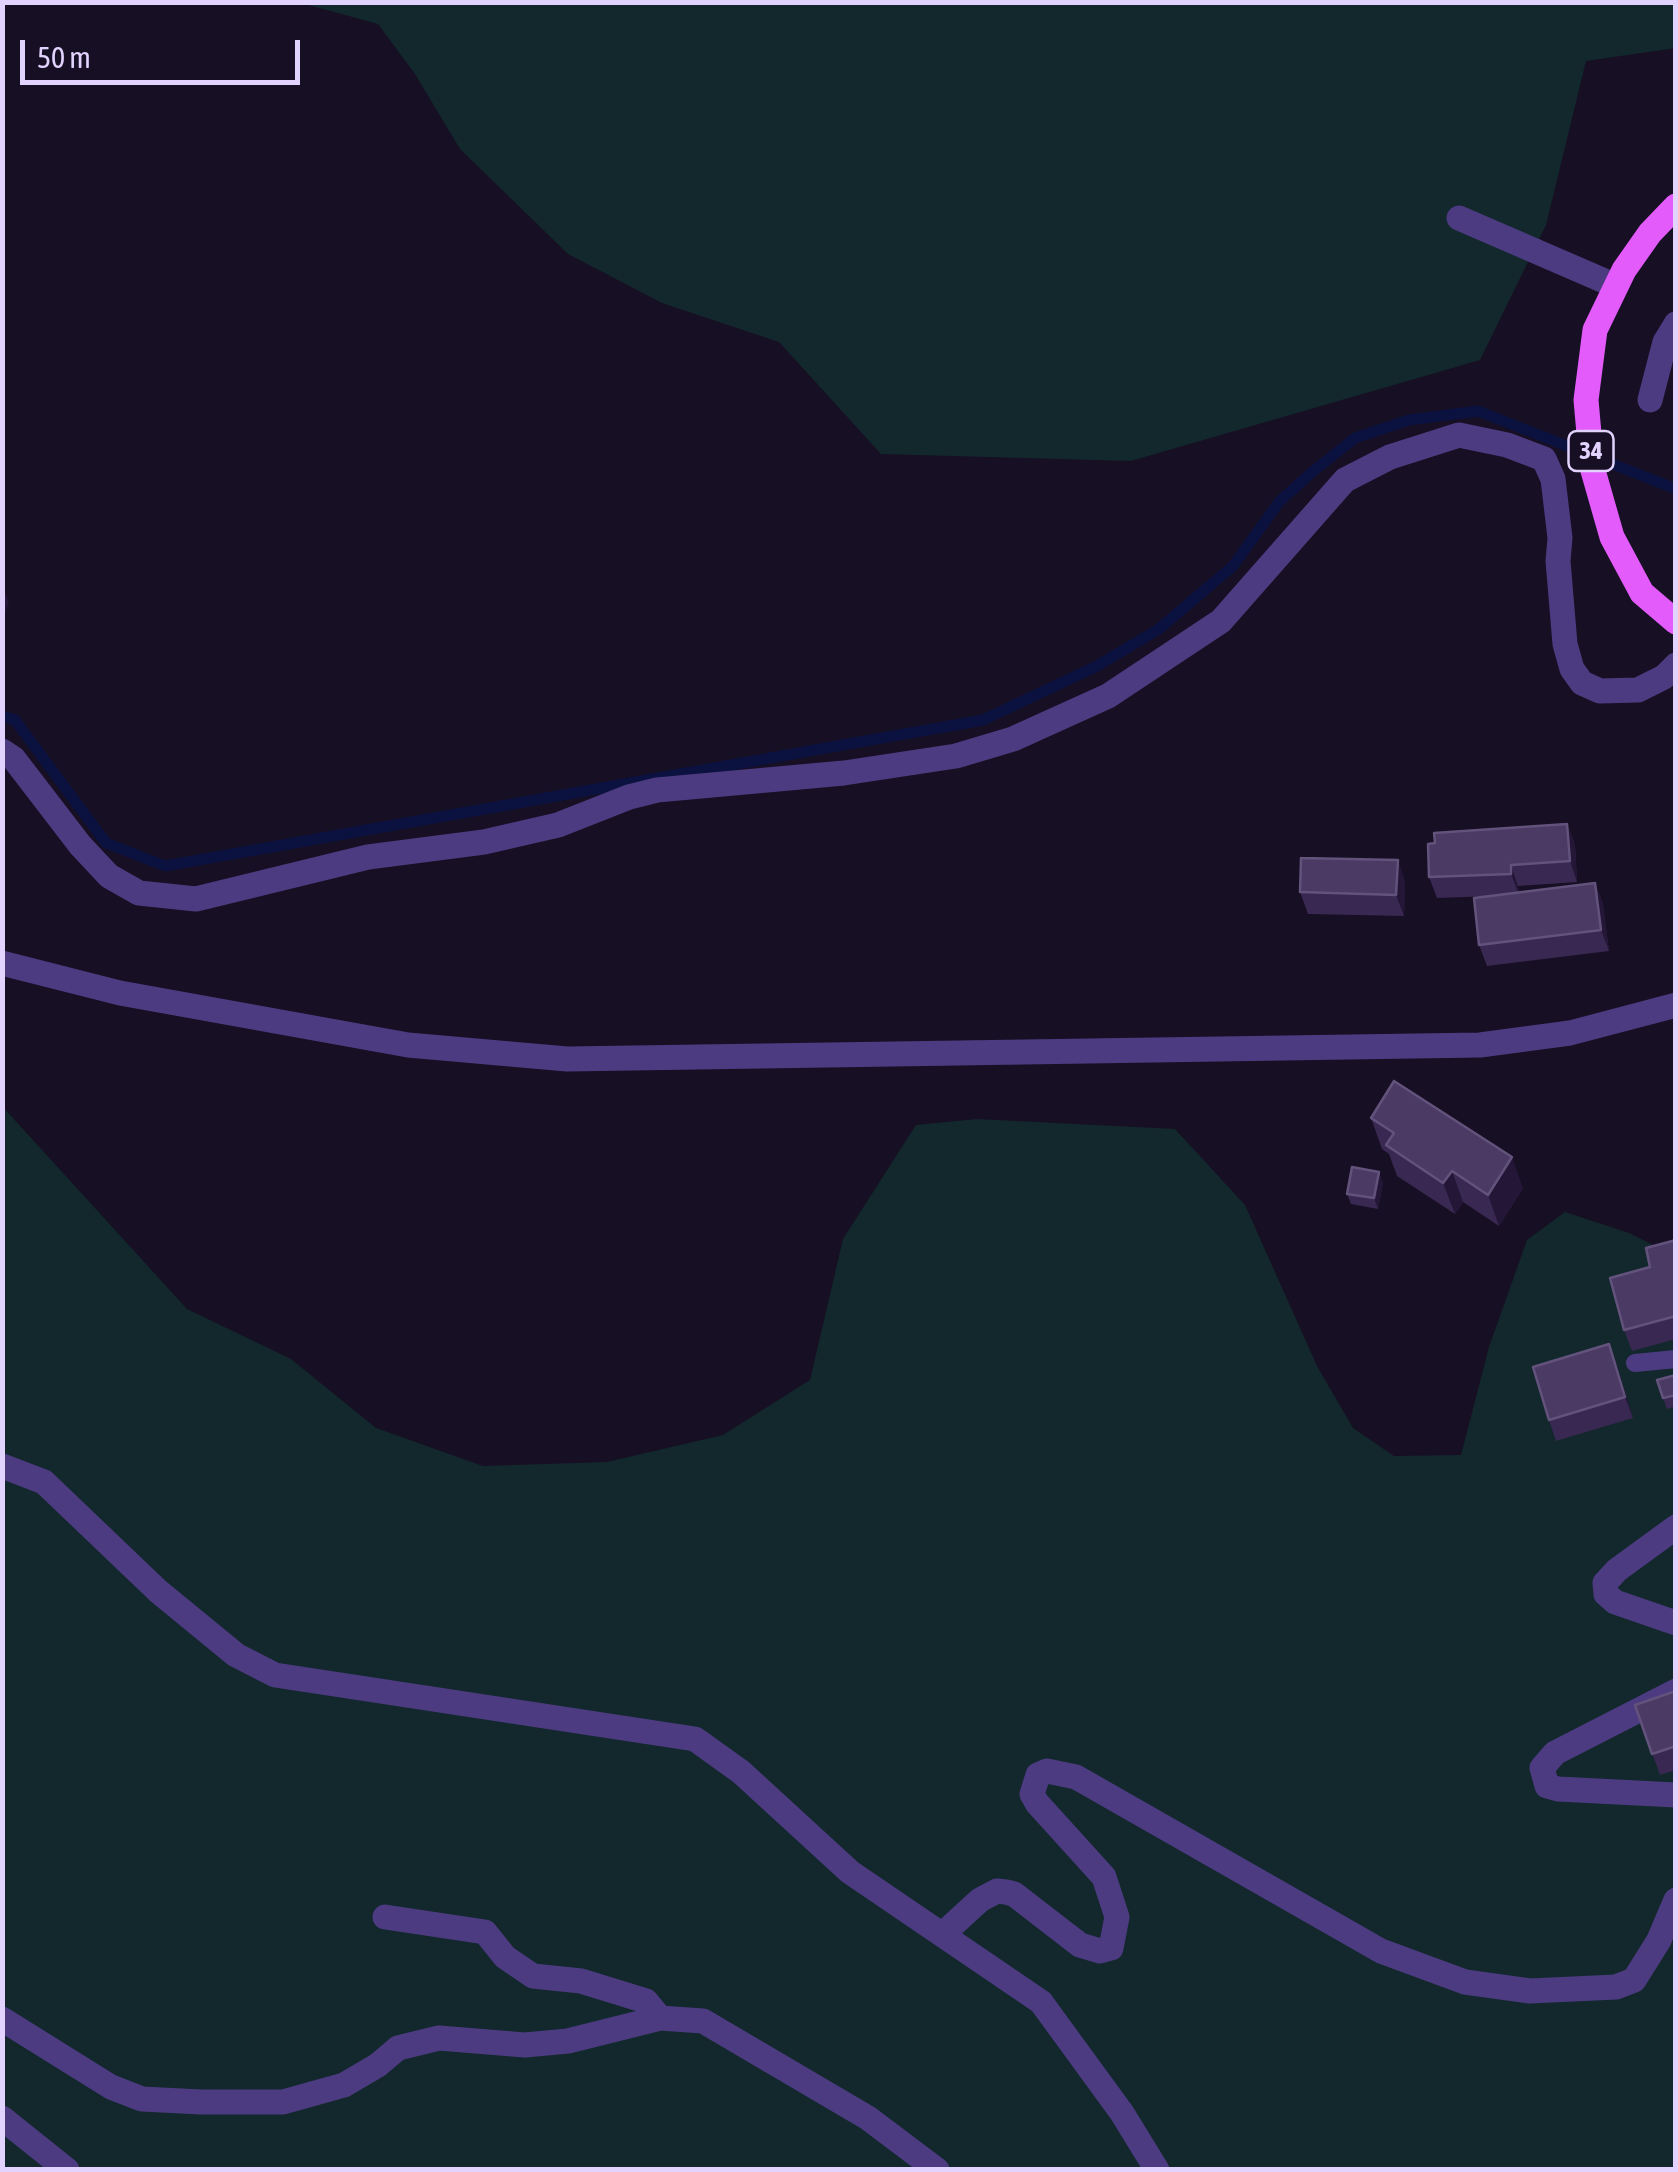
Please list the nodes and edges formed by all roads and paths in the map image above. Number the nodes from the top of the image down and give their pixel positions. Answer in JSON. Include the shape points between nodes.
{"nodes":[{"id":1,"x":1676,"y":206,"type":"edge"},
{"id":2,"x":1459,"y":218,"type":"dead end"},
{"id":3,"x":1612,"y":294,"type":"junction"},
{"id":4,"x":1676,"y":324,"type":"edge"},
{"id":5,"x":1650,"y":400,"type":"dead end"},
{"id":6,"x":1676,"y":622,"type":"edge"},
{"id":7,"x":1676,"y":665,"type":"edge"},
{"id":8,"x":2,"y":751,"type":"edge"},
{"id":9,"x":2,"y":963,"type":"edge"},
{"id":10,"x":1676,"y":1004,"type":"edge"},
{"id":11,"x":1676,"y":1359,"type":"edge"},
{"id":12,"x":1635,"y":1364,"type":"dead end"},
{"id":13,"x":2,"y":1466,"type":"edge"},
{"id":14,"x":1676,"y":1527,"type":"edge"},
{"id":15,"x":1676,"y":1623,"type":"edge"},
{"id":16,"x":1676,"y":1691,"type":"edge"},
{"id":17,"x":1676,"y":1795,"type":"edge"},
{"id":18,"x":1676,"y":1900,"type":"edge"},
{"id":19,"x":385,"y":1917,"type":"dead end"},
{"id":20,"x":944,"y":1933,"type":"junction"},
{"id":21,"x":660,"y":2018,"type":"junction"},
{"id":22,"x":2,"y":2019,"type":"edge"},
{"id":23,"x":2,"y":2118,"type":"edge"},
{"id":24,"x":67,"y":2170,"type":"edge"},
{"id":25,"x":937,"y":2170,"type":"edge"},
{"id":26,"x":1157,"y":2170,"type":"edge"}],
"edges":[{"from":1,"to":3,"type":"main road","number":"34","via":[[1650,232]]},
{"from":2,"to":3,"type":"street"},
{"from":3,"to":6,"type":"main road","number":"34","via":[[1595,330],[1586,400],[1592,467],[1612,537],[1642,592]]},
{"from":4,"to":5,"type":"street"},
{"from":7,"to":8,"type":"street","via":[[1638,690],[1600,691],[1582,683],[1565,644],[1560,538],[1544,460],[1459,435],[1345,480],[1221,621],[1108,696],[1013,739],[956,756],[657,790],[484,842],[368,857],[196,899],[139,893],[109,876]]},
{"from":9,"to":10,"type":"street","via":[[120,992],[408,1045],[568,1059],[1480,1045],[1570,1033]]},
{"from":11,"to":12,"type":"lane"},
{"from":13,"to":20,"type":"street","via":[[44,1482],[158,1591],[236,1655],[275,1675],[694,1739],[741,1772],[850,1872]]},
{"from":14,"to":15,"type":"street","via":[[1605,1583],[1614,1602]]},
{"from":16,"to":17,"type":"street","via":[[1555,1753],[1542,1768],[1547,1786],[1558,1789]]},
{"from":18,"to":20,"type":"street","via":[[1634,1980],[1616,1988],[1530,1991],[1465,1982],[1381,1951],[1076,1778],[1047,1771],[1038,1775],[1032,1794],[1104,1877],[1117,1917],[1110,1948],[1080,1944],[1006,1892],[980,1900]]},
{"from":19,"to":21,"type":"street","via":[[485,1932],[532,1976],[582,1981],[646,2001]]},
{"from":20,"to":26,"type":"street","via":[[1041,2002]]},
{"from":21,"to":22,"type":"street","via":[[526,2045],[438,2038],[398,2048],[344,2085],[284,2102],[142,2099],[110,2087]]},
{"from":21,"to":25,"type":"street","via":[[702,2021],[868,2118]]},
{"from":23,"to":24,"type":"street"}]}
